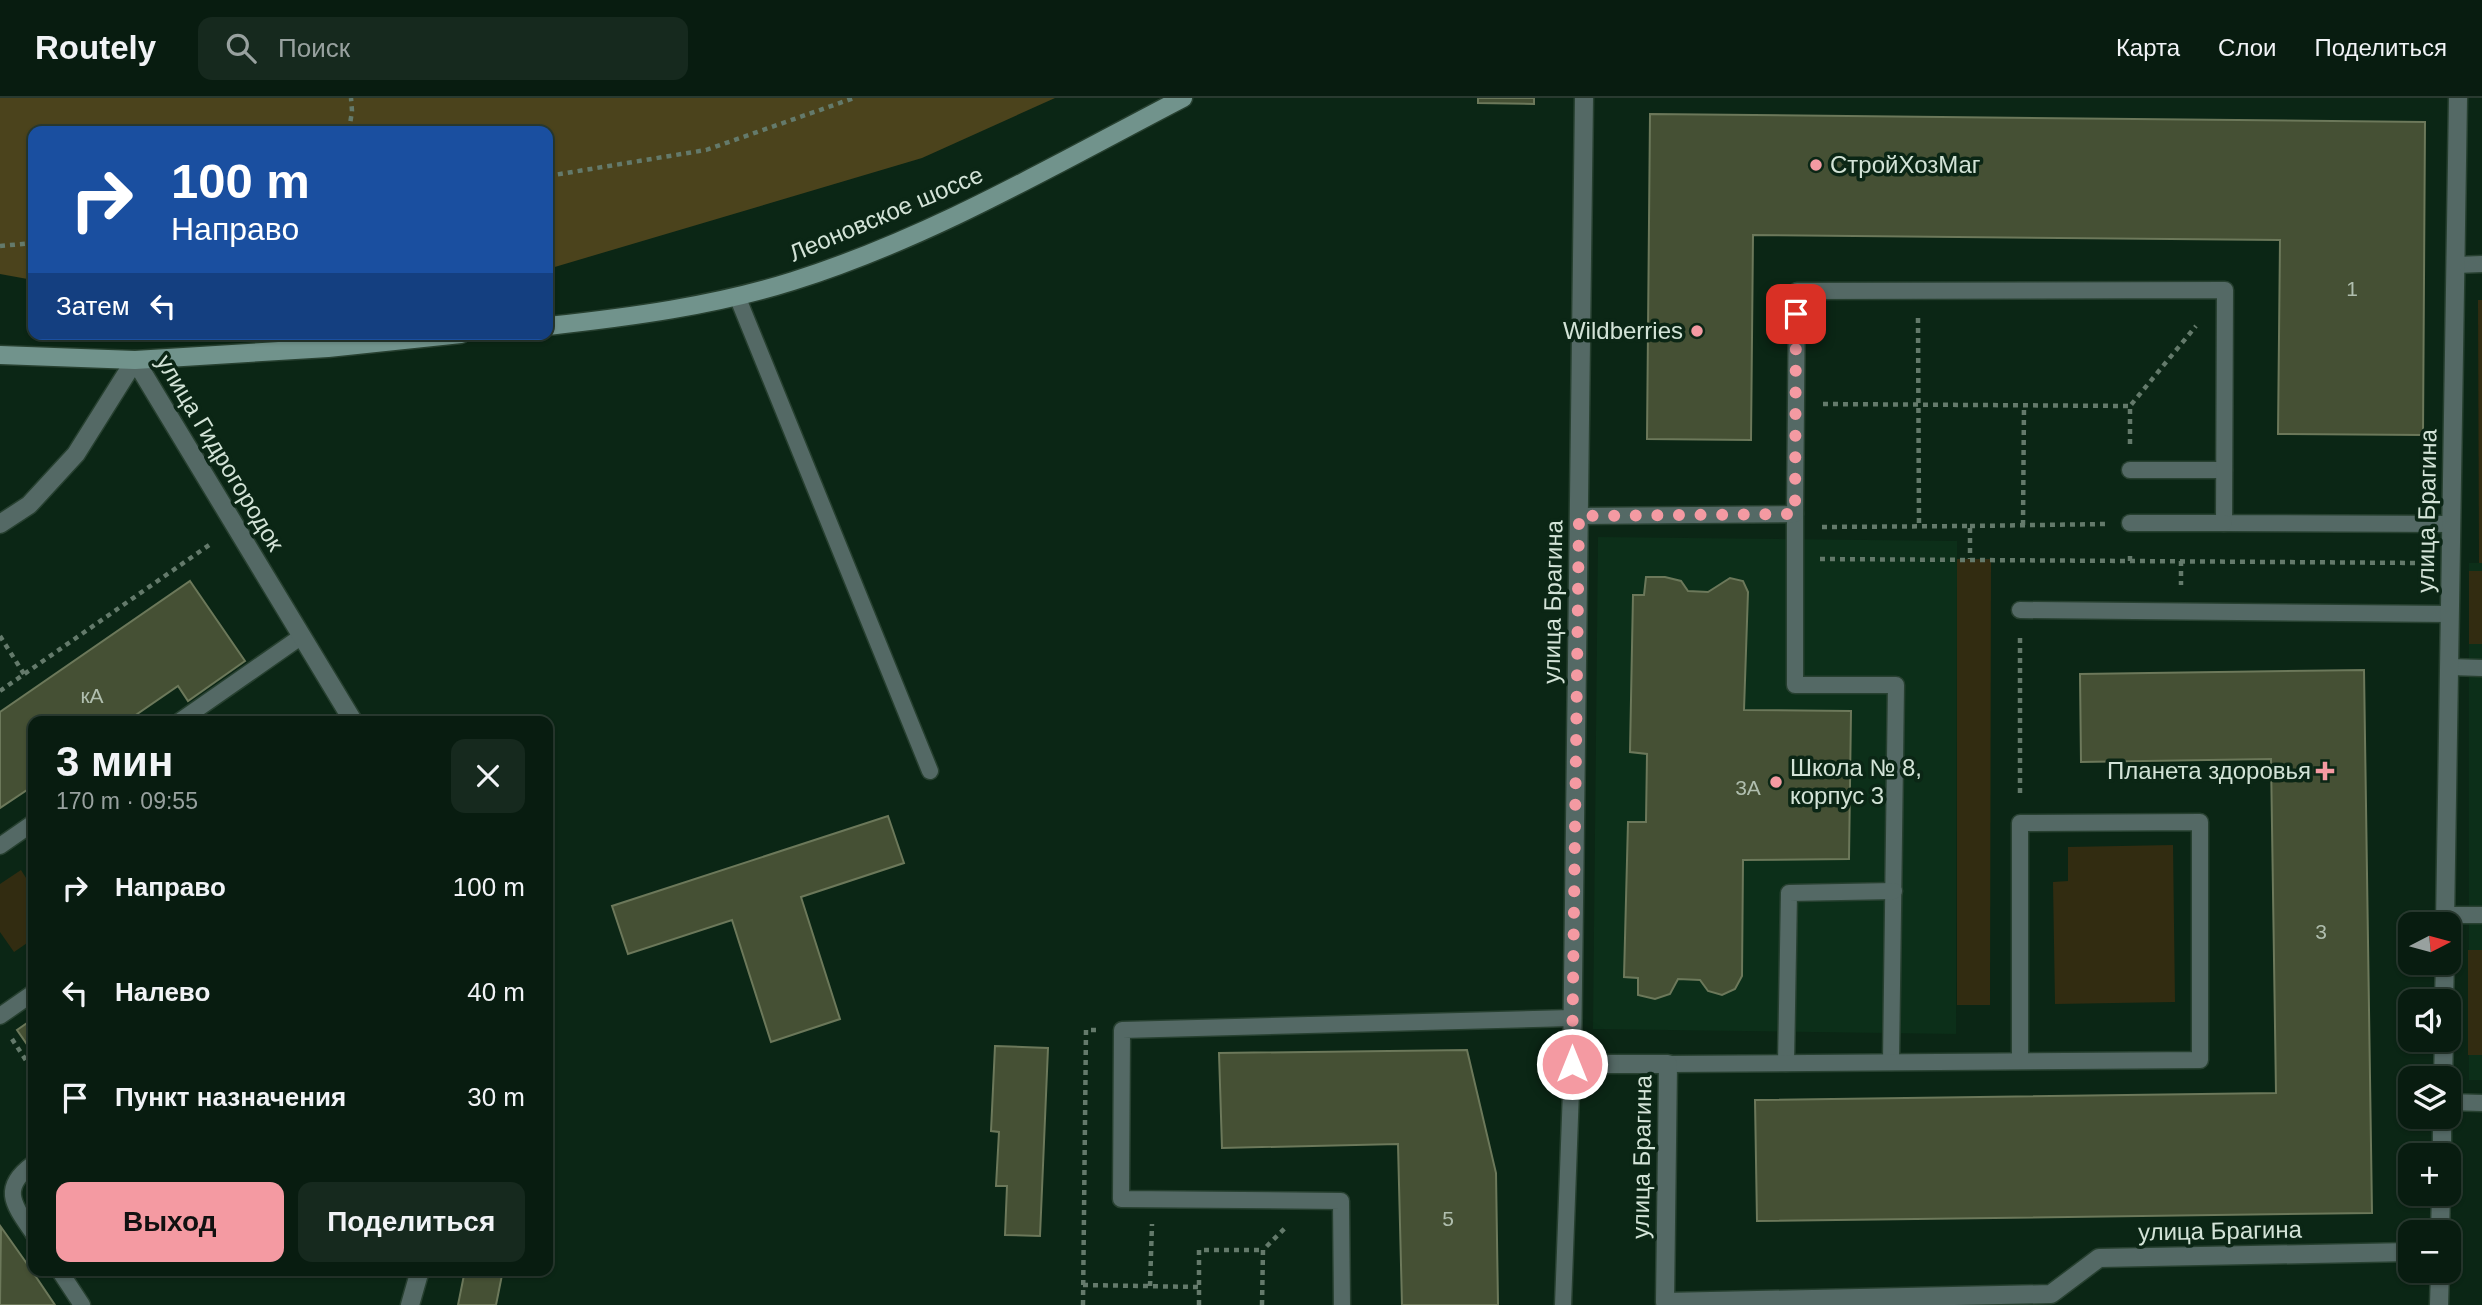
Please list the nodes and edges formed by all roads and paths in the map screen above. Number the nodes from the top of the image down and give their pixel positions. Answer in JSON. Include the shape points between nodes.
{"nodes":[{"id":1,"x":351,"y":98,"type":"edge"},
{"id":2,"x":854,"y":98,"type":"edge"},
{"id":3,"x":1183,"y":98,"type":"edge"},
{"id":4,"x":1584,"y":98,"type":"edge"},
{"id":5,"x":2458,"y":98,"type":"edge"},
{"id":6,"x":350,"y":126,"type":"edge"},
{"id":7,"x":553,"y":175,"type":"edge"},
{"id":8,"x":28,"y":243,"type":"edge"},
{"id":9,"x":0,"y":246,"type":"edge"},
{"id":10,"x":2482,"y":264,"type":"edge"},
{"id":11,"x":2456,"y":265,"type":"junction"},
{"id":12,"x":2225,"y":290,"type":"junction"},
{"id":13,"x":1917,"y":291,"type":"junction"},
{"id":14,"x":737,"y":296,"type":"junction"},
{"id":15,"x":553,"y":325,"type":"edge"},
{"id":16,"x":404,"y":340,"type":"edge"},
{"id":17,"x":0,"y":355,"type":"edge"},
{"id":18,"x":135,"y":360,"type":"junction"},
{"id":19,"x":1796,"y":404,"type":"junction"},
{"id":20,"x":1918,"y":404,"type":"junction"},
{"id":21,"x":2024,"y":405,"type":"junction"},
{"id":22,"x":2130,"y":405,"type":"junction"},
{"id":23,"x":2130,"y":470,"type":"joint"},
{"id":24,"x":2224,"y":470,"type":"junction"},
{"id":25,"x":1579,"y":516,"type":"junction"},
{"id":26,"x":1795,"y":521,"type":"junction"},
{"id":27,"x":2130,"y":523,"type":"junction"},
{"id":28,"x":2224,"y":523,"type":"junction"},
{"id":29,"x":0,"y":524,"type":"edge"},
{"id":30,"x":2451,"y":524,"type":"junction"},
{"id":31,"x":2023,"y":525,"type":"junction"},
{"id":32,"x":1970,"y":526,"type":"junction"},
{"id":33,"x":236,"y":527,"type":"junction"},
{"id":34,"x":1919,"y":527,"type":"junction"},
{"id":35,"x":1795,"y":559,"type":"junction"},
{"id":36,"x":1970,"y":559,"type":"junction"},
{"id":37,"x":2130,"y":561,"type":"junction"},
{"id":38,"x":2451,"y":564,"type":"junction"},
{"id":39,"x":2020,"y":610,"type":"joint"},
{"id":40,"x":2450,"y":614,"type":"junction"},
{"id":41,"x":0,"y":636,"type":"edge"},
{"id":42,"x":302,"y":636,"type":"junction"},
{"id":43,"x":2449,"y":667,"type":"junction"},
{"id":44,"x":2482,"y":668,"type":"edge"},
{"id":45,"x":24,"y":674,"type":"junction"},
{"id":46,"x":0,"y":691,"type":"edge"},
{"id":47,"x":187,"y":716,"type":"edge"},
{"id":48,"x":350,"y":716,"type":"edge"},
{"id":49,"x":930,"y":771,"type":"dead end"},
{"id":50,"x":2020,"y":822,"type":"junction"},
{"id":51,"x":28,"y":826,"type":"edge"},
{"id":52,"x":0,"y":846,"type":"edge"},
{"id":53,"x":1894,"y":891,"type":"junction"},
{"id":54,"x":2445,"y":912,"type":"edge"},
{"id":55,"x":2482,"y":915,"type":"edge"},
{"id":56,"x":2461,"y":918,"type":"edge"},
{"id":57,"x":28,"y":998,"type":"edge"},
{"id":58,"x":1572,"y":1018,"type":"junction"},
{"id":59,"x":3,"y":1023,"type":"edge"},
{"id":60,"x":1122,"y":1030,"type":"junction"},
{"id":61,"x":2020,"y":1061,"type":"junction"},
{"id":62,"x":1891,"y":1062,"type":"junction"},
{"id":63,"x":28,"y":1063,"type":"edge"},
{"id":64,"x":1668,"y":1063,"type":"junction"},
{"id":65,"x":1786,"y":1063,"type":"junction"},
{"id":66,"x":1572,"y":1064,"type":"junction"},
{"id":67,"x":2461,"y":1102,"type":"edge"},
{"id":68,"x":2482,"y":1103,"type":"edge"},
{"id":69,"x":28,"y":1168,"type":"edge"},
{"id":70,"x":1152,"y":1199,"type":"junction"},
{"id":71,"x":28,"y":1225,"type":"edge"},
{"id":72,"x":2398,"y":1252,"type":"edge"},
{"id":73,"x":63,"y":1276,"type":"edge"},
{"id":74,"x":418,"y":1276,"type":"edge"},
{"id":75,"x":2440,"y":1283,"type":"edge"},
{"id":76,"x":1083,"y":1285,"type":"junction"},
{"id":77,"x":1150,"y":1286,"type":"junction"},
{"id":78,"x":1199,"y":1287,"type":"junction"},
{"id":79,"x":1891,"y":1302,"type":"edge"},
{"id":80,"x":82,"y":1305,"type":"edge"},
{"id":81,"x":411,"y":1305,"type":"edge"},
{"id":82,"x":1083,"y":1305,"type":"edge"},
{"id":83,"x":1199,"y":1305,"type":"edge"},
{"id":84,"x":1262,"y":1305,"type":"edge"},
{"id":85,"x":1342,"y":1305,"type":"edge"},
{"id":86,"x":1563,"y":1305,"type":"edge"},
{"id":87,"x":2440,"y":1305,"type":"edge"}],
"edges":[{"from":1,"to":6,"type":"path"},
{"from":2,"to":7,"type":"path","via":[[706,150]]},
{"from":3,"to":14,"type":"main road","name":"Леоновское шоссе","via":[[923,230],[794,281]]},
{"from":4,"to":25,"type":"street","name":"улица Брагина"},
{"from":5,"to":11,"type":"street","name":"улица Брагина"},
{"from":8,"to":9,"type":"path"},
{"from":10,"to":11,"type":"lane"},
{"from":11,"to":30,"type":"street","name":"улица Брагина"},
{"from":12,"to":13,"type":"lane"},
{"from":12,"to":22,"type":"path"},
{"from":12,"to":24,"type":"lane"},
{"from":13,"to":19,"type":"lane","via":[[1797,291]]},
{"from":13,"to":20,"type":"path"},
{"from":14,"to":15,"type":"main road","name":"Леоновское шоссе"},
{"from":14,"to":49,"type":"lane"},
{"from":16,"to":18,"type":"main road"},
{"from":17,"to":18,"type":"main road"},
{"from":18,"to":29,"type":"street","name":"улица Гидрогородок","via":[[76,454],[29,505]]},
{"from":18,"to":33,"type":"street","name":"улица Гидрогородок"},
{"from":19,"to":20,"type":"path"},
{"from":19,"to":26,"type":"lane"},
{"from":20,"to":21,"type":"path"},
{"from":20,"to":34,"type":"path"},
{"from":21,"to":22,"type":"path"},
{"from":21,"to":31,"type":"path"},
{"from":22,"to":23,"type":"path"},
{"from":23,"to":24,"type":"lane"},
{"from":24,"to":28,"type":"lane"},
{"from":25,"to":26,"type":"lane"},
{"from":25,"to":58,"type":"street","name":"улица Брагина"},
{"from":26,"to":34,"type":"path"},
{"from":26,"to":35,"type":"lane"},
{"from":27,"to":28,"type":"lane"},
{"from":27,"to":31,"type":"path"},
{"from":27,"to":37,"type":"path"},
{"from":28,"to":30,"type":"lane"},
{"from":30,"to":38,"type":"street","name":"улица Брагина"},
{"from":31,"to":32,"type":"path"},
{"from":32,"to":34,"type":"path"},
{"from":32,"to":36,"type":"path"},
{"from":33,"to":42,"type":"street","name":"улица Гидрогородок"},
{"from":33,"to":45,"type":"path"},
{"from":35,"to":36,"type":"path"},
{"from":35,"to":53,"type":"lane","via":[[1795,685],[1896,685]]},
{"from":36,"to":37,"type":"path"},
{"from":37,"to":38,"type":"path"},
{"from":38,"to":40,"type":"street","name":"улица Брагина"},
{"from":39,"to":40,"type":"lane"},
{"from":39,"to":50,"type":"path"},
{"from":40,"to":43,"type":"street","name":"улица Брагина"},
{"from":41,"to":45,"type":"path"},
{"from":42,"to":47,"type":"lane"},
{"from":42,"to":48,"type":"street","name":"улица Гидрогородок"},
{"from":43,"to":44,"type":"lane"},
{"from":43,"to":54,"type":"street","name":"улица Брагина"},
{"from":45,"to":46,"type":"path"},
{"from":50,"to":61,"type":"lane"},
{"from":50,"to":61,"type":"lane","via":[[2200,822],[2200,1060]]},
{"from":51,"to":52,"type":"lane"},
{"from":53,"to":62,"type":"lane"},
{"from":53,"to":65,"type":"lane","via":[[1789,893]]},
{"from":55,"to":56,"type":"lane"},
{"from":57,"to":59,"type":"lane"},
{"from":58,"to":60,"type":"lane"},
{"from":58,"to":66,"type":"street","name":"улица Брагина"},
{"from":59,"to":63,"type":"path"},
{"from":60,"to":70,"type":"lane","via":[[1121,1199]]},
{"from":60,"to":76,"type":"path","via":[[1086,1030]]},
{"from":61,"to":62,"type":"lane"},
{"from":62,"to":65,"type":"lane"},
{"from":64,"to":65,"type":"lane"},
{"from":64,"to":66,"type":"street","name":"улица Брагина"},
{"from":64,"to":79,"type":"street","name":"улица Брагина","via":[[1665,1302]]},
{"from":66,"to":86,"type":"lane"},
{"from":67,"to":68,"type":"lane"},
{"from":69,"to":71,"type":"lane","via":[[11,1190]]},
{"from":70,"to":77,"type":"path"},
{"from":70,"to":85,"type":"lane","via":[[1341,1201]]},
{"from":72,"to":79,"type":"street","name":"улица Брагина","via":[[2099,1258],[2051,1294]]},
{"from":73,"to":80,"type":"lane"},
{"from":74,"to":81,"type":"street"},
{"from":75,"to":87,"type":"street"},
{"from":76,"to":77,"type":"path"},
{"from":76,"to":82,"type":"path"},
{"from":77,"to":78,"type":"path"},
{"from":78,"to":83,"type":"path"},
{"from":78,"to":84,"type":"path","via":[[1199,1250],[1263,1250]]}]}
